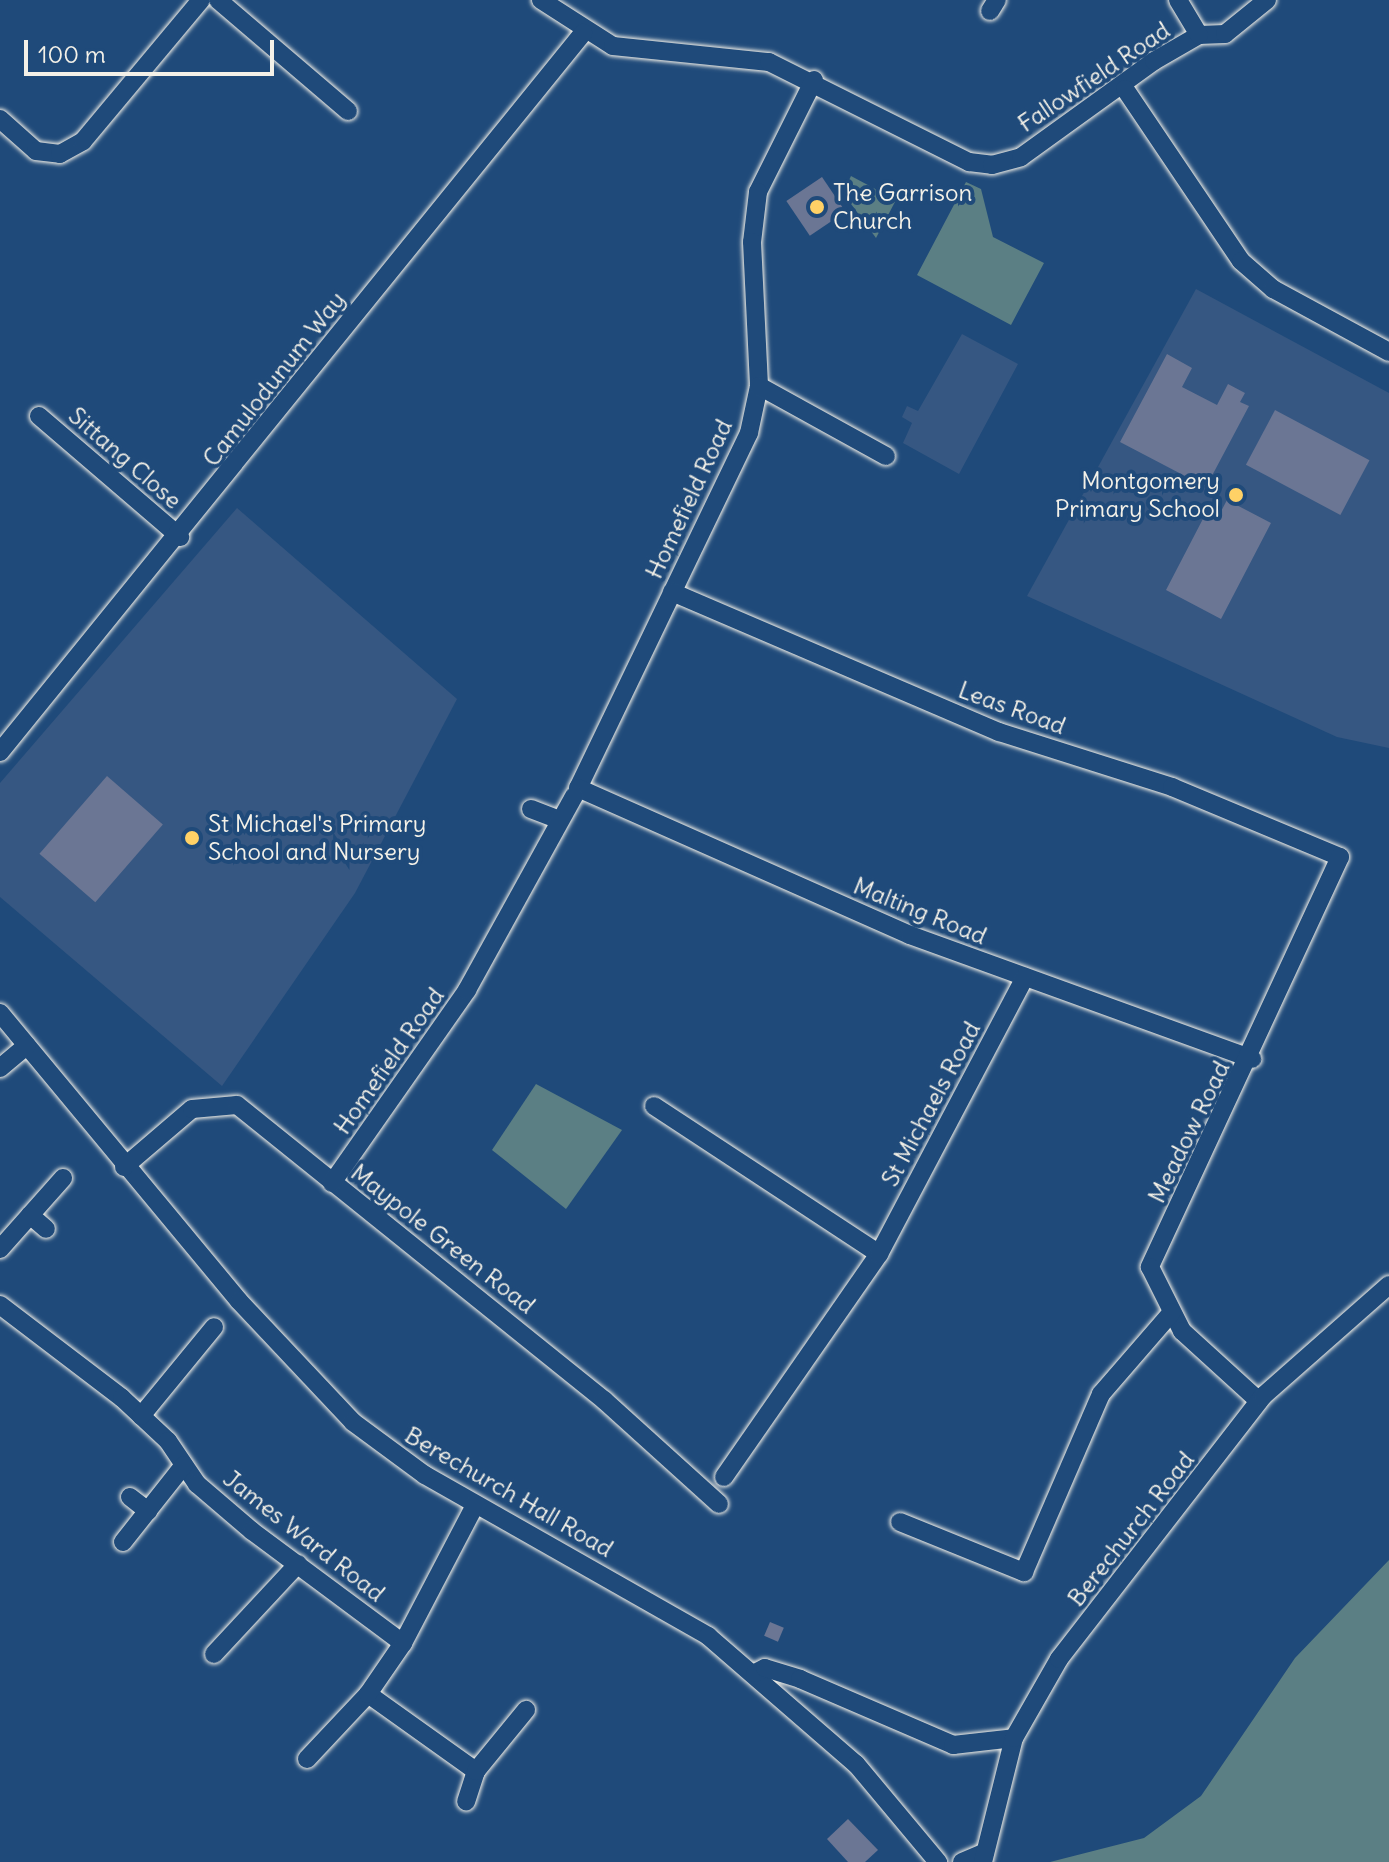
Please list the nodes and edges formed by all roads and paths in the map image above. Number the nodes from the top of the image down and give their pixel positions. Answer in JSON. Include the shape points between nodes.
{"nodes":[{"id":1,"x":201,"y":0,"type":"edge"},
{"id":2,"x":218,"y":0,"type":"edge"},
{"id":3,"x":541,"y":0,"type":"edge"},
{"id":4,"x":1178,"y":0,"type":"edge"},
{"id":5,"x":1267,"y":0,"type":"edge"},
{"id":6,"x":583,"y":33,"type":"junction"},
{"id":7,"x":1199,"y":35,"type":"junction"},
{"id":8,"x":814,"y":80,"type":"junction"},
{"id":9,"x":1125,"y":89,"type":"junction"},
{"id":10,"x":348,"y":111,"type":"dead end"},
{"id":11,"x":0,"y":119,"type":"edge"},
{"id":12,"x":1389,"y":352,"type":"edge"},
{"id":13,"x":759,"y":386,"type":"junction"},
{"id":14,"x":39,"y":416,"type":"dead end"},
{"id":15,"x":886,"y":456,"type":"dead end"},
{"id":16,"x":180,"y":537,"type":"junction"},
{"id":17,"x":672,"y":592,"type":"junction"},
{"id":18,"x":0,"y":752,"type":"edge"},
{"id":19,"x":576,"y":792,"type":"junction"},
{"id":20,"x":531,"y":809,"type":"dead end"},
{"id":21,"x":560,"y":820,"type":"junction"},
{"id":22,"x":1340,"y":857,"type":"joint"},
{"id":23,"x":1025,"y":977,"type":"junction"},
{"id":24,"x":0,"y":1013,"type":"edge"},
{"id":25,"x":27,"y":1045,"type":"junction"},
{"id":26,"x":1252,"y":1059,"type":"junction"},
{"id":27,"x":0,"y":1068,"type":"edge"},
{"id":28,"x":654,"y":1106,"type":"dead end"},
{"id":29,"x":124,"y":1167,"type":"junction"},
{"id":30,"x":63,"y":1178,"type":"dead end"},
{"id":31,"x":332,"y":1183,"type":"junction"},
{"id":32,"x":30,"y":1215,"type":"junction"},
{"id":33,"x":46,"y":1229,"type":"dead end"},
{"id":34,"x":0,"y":1249,"type":"edge"},
{"id":35,"x":879,"y":1254,"type":"junction"},
{"id":36,"x":1389,"y":1285,"type":"edge"},
{"id":37,"x":1172,"y":1312,"type":"junction"},
{"id":38,"x":4,"y":1315,"type":"edge"},
{"id":39,"x":214,"y":1327,"type":"dead end"},
{"id":40,"x":1259,"y":1401,"type":"junction"},
{"id":41,"x":141,"y":1416,"type":"junction"},
{"id":42,"x":184,"y":1465,"type":"junction"},
{"id":43,"x":724,"y":1477,"type":"dead end"},
{"id":44,"x":130,"y":1497,"type":"dead end"},
{"id":45,"x":719,"y":1504,"type":"dead end"},
{"id":46,"x":475,"y":1505,"type":"junction"},
{"id":47,"x":148,"y":1511,"type":"junction"},
{"id":48,"x":900,"y":1522,"type":"dead end"},
{"id":49,"x":123,"y":1542,"type":"dead end"},
{"id":50,"x":298,"y":1564,"type":"junction"},
{"id":51,"x":403,"y":1643,"type":"junction"},
{"id":52,"x":214,"y":1654,"type":"dead end"},
{"id":53,"x":755,"y":1673,"type":"junction"},
{"id":54,"x":368,"y":1694,"type":"junction"},
{"id":55,"x":526,"y":1710,"type":"dead end"},
{"id":56,"x":1014,"y":1738,"type":"junction"},
{"id":57,"x":307,"y":1759,"type":"dead end"},
{"id":58,"x":476,"y":1771,"type":"junction"},
{"id":59,"x":466,"y":1801,"type":"dead end"},
{"id":60,"x":984,"y":1857,"type":"edge"},
{"id":61,"x":938,"y":1862,"type":"edge"},
{"id":62,"x":962,"y":1862,"type":"edge"}],
"edges":[{"from":1,"to":11,"type":"street","via":[[83,141],[60,154],[36,151]]},
{"from":2,"to":10,"type":"street"},
{"from":3,"to":6,"type":"street","name":"Fallowfield Road"},
{"from":4,"to":7,"type":"street"},
{"from":5,"to":7,"type":"street","name":"Fallowfield Road","via":[[1225,34]]},
{"from":6,"to":8,"type":"street","name":"Fallowfield Road","via":[[613,46],[769,62]]},
{"from":6,"to":16,"type":"street","name":"Camulodunum Way"},
{"from":7,"to":9,"type":"street","name":"Fallowfield Road"},
{"from":8,"to":9,"type":"street","name":"Fallowfield Road","via":[[969,162],[992,165],[1021,157]]},
{"from":8,"to":13,"type":"street","name":"Homefield Road","via":[[758,192],[752,242]]},
{"from":9,"to":12,"type":"street","via":[[1215,227],[1273,289]]},
{"from":13,"to":15,"type":"street"},
{"from":13,"to":17,"type":"street","name":"Homefield Road","via":[[749,433]]},
{"from":14,"to":16,"type":"street","name":"Sittang Close"},
{"from":16,"to":18,"type":"street","name":"Camulodunum Way"},
{"from":17,"to":19,"type":"street","name":"Homefield Road"},
{"from":17,"to":22,"type":"street","name":"Leas Road","via":[[999,732],[1172,787]]},
{"from":19,"to":21,"type":"street","name":"Homefield Road"},
{"from":19,"to":23,"type":"street","name":"Malting Road","via":[[910,935]]},
{"from":20,"to":21,"type":"street"},
{"from":21,"to":31,"type":"street","name":"Homefield Road","via":[[467,990]]},
{"from":22,"to":26,"type":"street","name":"Meadow Road"},
{"from":23,"to":26,"type":"street","name":"Malting Road"},
{"from":23,"to":35,"type":"street","name":"St Michaels Road"},
{"from":24,"to":25,"type":"street","name":"Berechurch Hall Road"},
{"from":25,"to":27,"type":"street"},
{"from":25,"to":29,"type":"street","name":"Berechurch Hall Road"},
{"from":26,"to":37,"type":"street","name":"Meadow Road","via":[[1150,1267]]},
{"from":28,"to":35,"type":"street"},
{"from":29,"to":31,"type":"street","name":"Maypole Green Road","via":[[192,1109],[220,1102],[237,1105]]},
{"from":29,"to":46,"type":"street","name":"Berechurch Hall Road","via":[[312,1384],[388,1451]]},
{"from":30,"to":32,"type":"street"},
{"from":31,"to":45,"type":"street","name":"Maypole Green Road","via":[[604,1400]]},
{"from":32,"to":33,"type":"street"},
{"from":32,"to":34,"type":"street"},
{"from":35,"to":43,"type":"street","name":"St Michaels Road"},
{"from":36,"to":40,"type":"street","name":"Berechurch Road","via":[[1340,1321]]},
{"from":37,"to":40,"type":"street","name":"Meadow Road","via":[[1182,1331]]},
{"from":37,"to":48,"type":"street","via":[[1101,1394],[1024,1572]]},
{"from":38,"to":41,"type":"street","name":"James Ward Road"},
{"from":39,"to":41,"type":"street"},
{"from":40,"to":56,"type":"street","name":"Berechurch Road","via":[[1059,1659]]},
{"from":41,"to":42,"type":"street","name":"James Ward Road"},
{"from":42,"to":47,"type":"street"},
{"from":42,"to":50,"type":"street","name":"James Ward Road","via":[[197,1484]]},
{"from":44,"to":47,"type":"street"},
{"from":46,"to":51,"type":"street"},
{"from":46,"to":53,"type":"street","name":"Berechurch Hall Road","via":[[654,1602]]},
{"from":47,"to":49,"type":"street"},
{"from":50,"to":51,"type":"street","name":"James Ward Road"},
{"from":50,"to":52,"type":"street"},
{"from":51,"to":54,"type":"street"},
{"from":53,"to":56,"type":"street","via":[[765,1668],[800,1679],[953,1745]]},
{"from":53,"to":61,"type":"street","name":"Berechurch Hall Road","via":[[856,1764]]},
{"from":54,"to":57,"type":"street"},
{"from":54,"to":58,"type":"street"},
{"from":55,"to":58,"type":"street"},
{"from":56,"to":60,"type":"street","name":"Berechurch Road"},
{"from":58,"to":59,"type":"street"},
{"from":60,"to":62,"type":"street","name":"Berechurch Road"}]}
